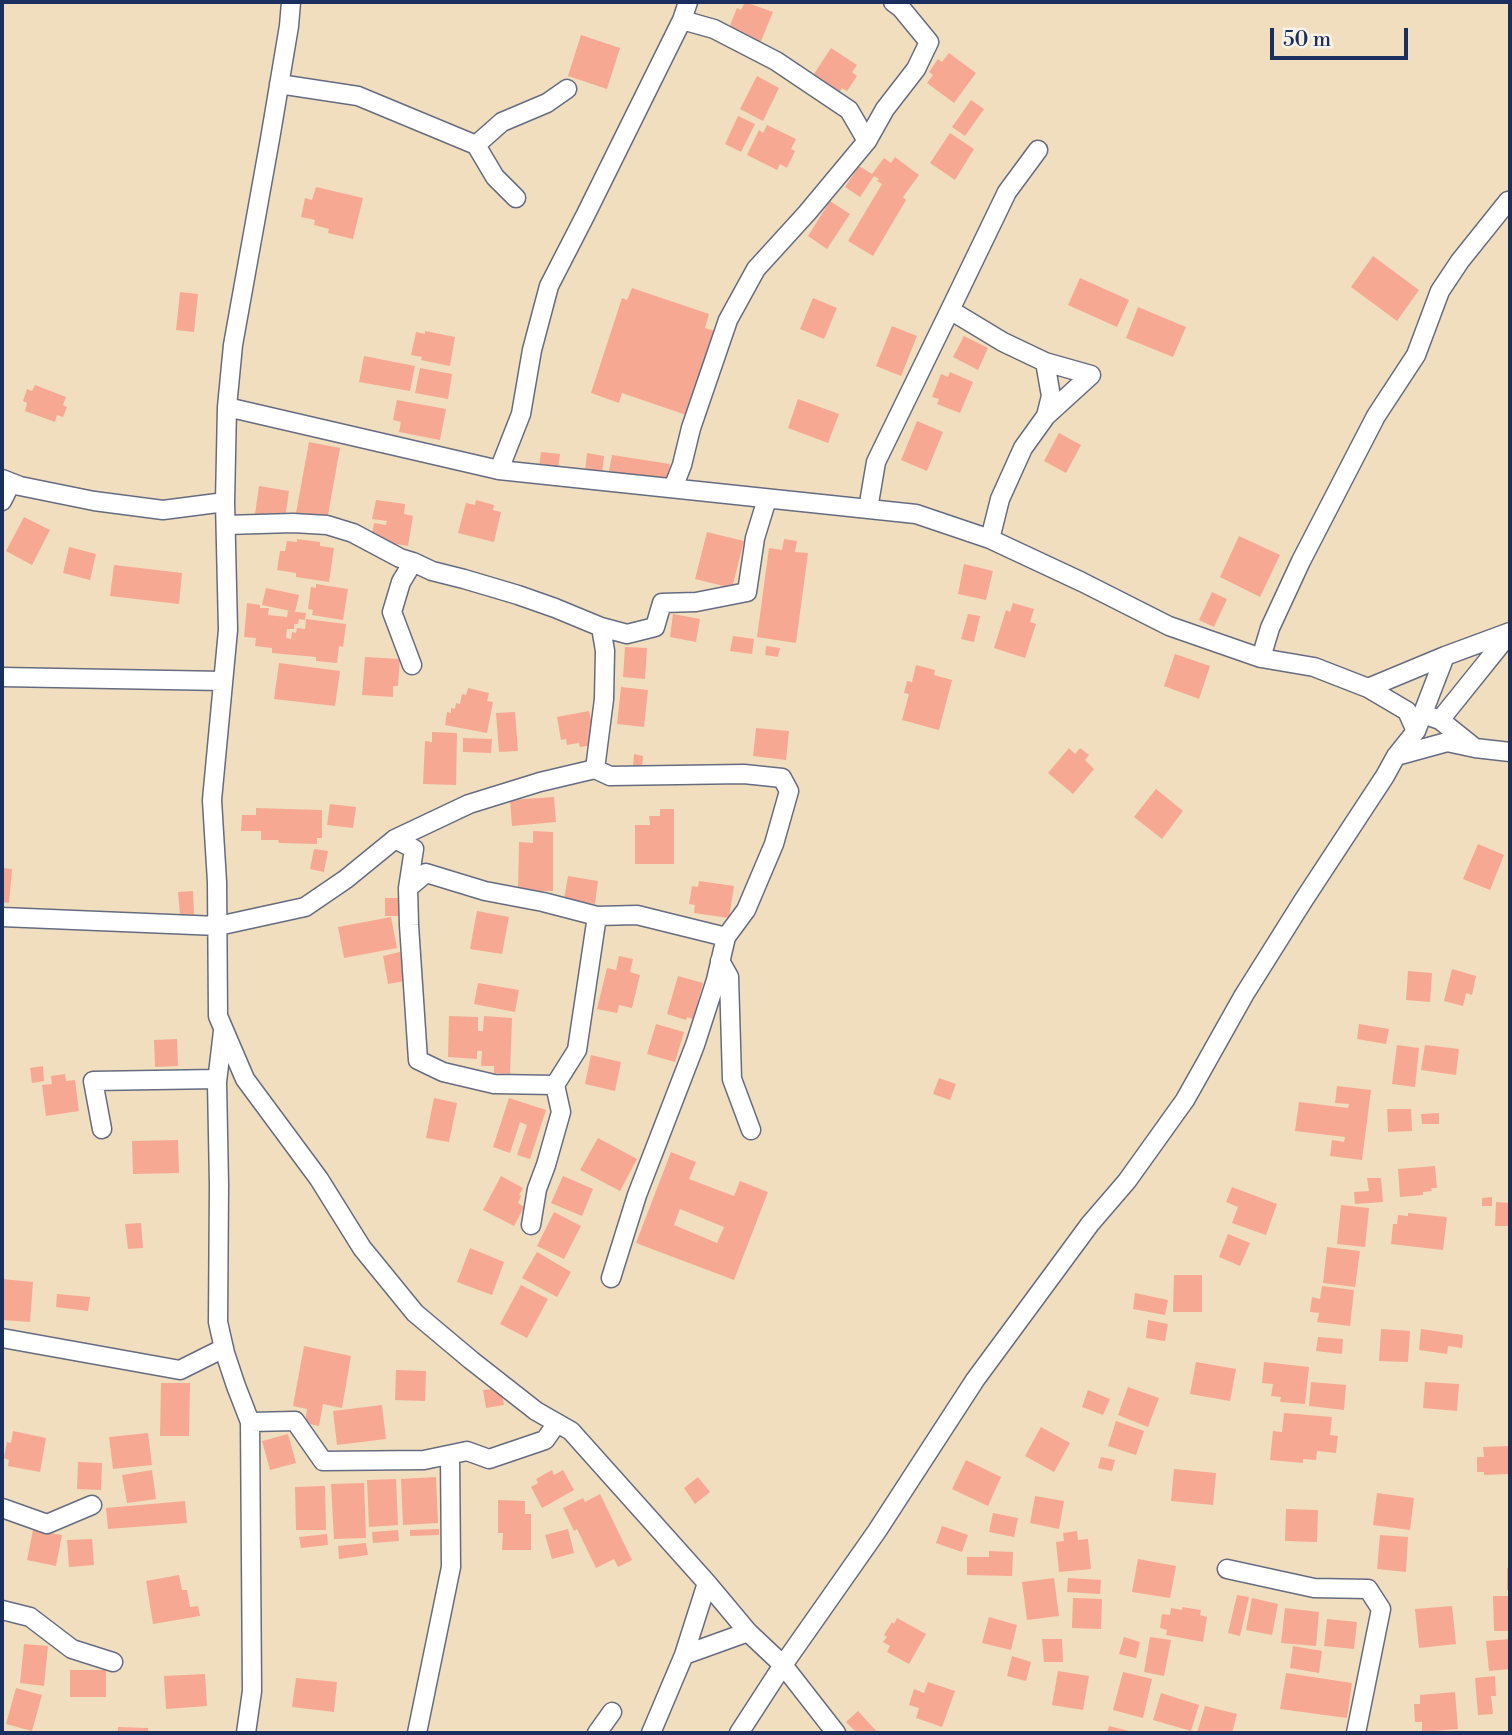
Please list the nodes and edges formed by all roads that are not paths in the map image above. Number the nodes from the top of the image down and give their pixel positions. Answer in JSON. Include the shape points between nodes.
{"nodes":[{"id":1,"x":291,"y":2,"type":"edge"},
{"id":2,"x":688,"y":2,"type":"edge"},
{"id":3,"x":893,"y":2,"type":"edge"},
{"id":4,"x":682,"y":20,"type":"junction"},
{"id":5,"x":279,"y":84,"type":"junction"},
{"id":6,"x":567,"y":89,"type":"dead end"},
{"id":7,"x":867,"y":141,"type":"junction"},
{"id":8,"x":476,"y":145,"type":"junction"},
{"id":9,"x":1038,"y":150,"type":"dead end"},
{"id":10,"x":516,"y":198,"type":"dead end"},
{"id":11,"x":1508,"y":201,"type":"dead end"},
{"id":12,"x":950,"y":310,"type":"junction"},
{"id":13,"x":1045,"y":362,"type":"junction"},
{"id":14,"x":228,"y":407,"type":"junction"},
{"id":15,"x":1046,"y":416,"type":"junction"},
{"id":16,"x":499,"y":470,"type":"junction"},
{"id":17,"x":6,"y":481,"type":"edge"},
{"id":18,"x":673,"y":488,"type":"junction"},
{"id":19,"x":767,"y":499,"type":"junction"},
{"id":20,"x":2,"y":501,"type":"edge"},
{"id":21,"x":225,"y":502,"type":"junction"},
{"id":22,"x":868,"y":509,"type":"junction"},
{"id":23,"x":226,"y":525,"type":"junction"},
{"id":24,"x":990,"y":539,"type":"junction"},
{"id":25,"x":413,"y":562,"type":"junction"},
{"id":26,"x":601,"y":627,"type":"junction"},
{"id":27,"x":1510,"y":633,"type":"edge"},
{"id":28,"x":1445,"y":656,"type":"junction"},
{"id":29,"x":1261,"y":658,"type":"junction"},
{"id":30,"x":412,"y":665,"type":"dead end"},
{"id":31,"x":2,"y":677,"type":"edge"},
{"id":32,"x":223,"y":681,"type":"junction"},
{"id":33,"x":1368,"y":688,"type":"junction"},
{"id":34,"x":1426,"y":722,"type":"junction"},
{"id":35,"x":1475,"y":748,"type":"junction"},
{"id":36,"x":1510,"y":752,"type":"edge"},
{"id":37,"x":1396,"y":756,"type":"junction"},
{"id":38,"x":596,"y":769,"type":"junction"},
{"id":39,"x":396,"y":839,"type":"junction"},
{"id":40,"x":408,"y":888,"type":"junction"},
{"id":41,"x":2,"y":916,"type":"edge"},
{"id":42,"x":597,"y":916,"type":"junction"},
{"id":43,"x":218,"y":926,"type":"junction"},
{"id":44,"x":726,"y":937,"type":"junction"},
{"id":45,"x":720,"y":961,"type":"junction"},
{"id":46,"x":223,"y":1031,"type":"junction"},
{"id":47,"x":217,"y":1079,"type":"junction"},
{"id":48,"x":555,"y":1085,"type":"junction"},
{"id":49,"x":102,"y":1129,"type":"dead end"},
{"id":50,"x":751,"y":1130,"type":"dead end"},
{"id":51,"x":531,"y":1225,"type":"dead end"},
{"id":52,"x":611,"y":1278,"type":"dead end"},
{"id":53,"x":2,"y":1338,"type":"edge"},
{"id":54,"x":224,"y":1348,"type":"junction"},
{"id":55,"x":250,"y":1422,"type":"junction"},
{"id":56,"x":556,"y":1423,"type":"junction"},
{"id":57,"x":450,"y":1455,"type":"junction"},
{"id":58,"x":92,"y":1505,"type":"dead end"},
{"id":59,"x":2,"y":1508,"type":"edge"},
{"id":60,"x":1227,"y":1569,"type":"dead end"},
{"id":61,"x":707,"y":1583,"type":"junction"},
{"id":62,"x":2,"y":1609,"type":"edge"},
{"id":63,"x":748,"y":1632,"type":"junction"},
{"id":64,"x":684,"y":1656,"type":"junction"},
{"id":65,"x":113,"y":1662,"type":"dead end"},
{"id":66,"x":783,"y":1665,"type":"junction"},
{"id":67,"x":612,"y":1712,"type":"dead end"},
{"id":68,"x":246,"y":1733,"type":"edge"},
{"id":69,"x":417,"y":1733,"type":"edge"},
{"id":70,"x":597,"y":1733,"type":"edge"},
{"id":71,"x":651,"y":1733,"type":"edge"},
{"id":72,"x":739,"y":1733,"type":"edge"},
{"id":73,"x":836,"y":1733,"type":"edge"},
{"id":74,"x":1356,"y":1733,"type":"edge"}],
"edges":[{"from":1,"to":5,"type":"street"},
{"from":2,"to":4,"type":"street"},
{"from":3,"to":7,"type":"street","via":[[929,42]]},
{"from":4,"to":7,"type":"street","via":[[714,29],[776,61],[849,110]]},
{"from":4,"to":16,"type":"street","via":[[549,286],[521,414]]},
{"from":5,"to":8,"type":"street","via":[[358,96]]},
{"from":5,"to":14,"type":"street","via":[[233,345]]},
{"from":6,"to":8,"type":"street","via":[[502,122]]},
{"from":7,"to":18,"type":"street","via":[[756,269],[744,289],[727,320]]},
{"from":8,"to":10,"type":"street","via":[[495,177]]},
{"from":9,"to":12,"type":"street","via":[[1007,192]]},
{"from":11,"to":29,"type":"street","via":[[1440,290],[1416,355],[1376,416],[1301,561]]},
{"from":12,"to":13,"type":"street"},
{"from":12,"to":22,"type":"street","via":[[876,462]]},
{"from":13,"to":15,"type":"street","via":[[1051,396]]},
{"from":13,"to":15,"type":"street","via":[[1091,375]]},
{"from":14,"to":16,"type":"street"},
{"from":14,"to":21,"type":"street"},
{"from":15,"to":24,"type":"street","via":[[1023,448],[1000,499]]},
{"from":16,"to":18,"type":"street"},
{"from":17,"to":20,"type":"street"},
{"from":17,"to":21,"type":"street","via":[[163,510]]},
{"from":18,"to":19,"type":"street"},
{"from":19,"to":22,"type":"street"},
{"from":19,"to":26,"type":"street","via":[[755,538],[747,592],[662,603],[655,627],[627,634]]},
{"from":21,"to":23,"type":"street"},
{"from":22,"to":24,"type":"street","via":[[916,514]]},
{"from":23,"to":25,"type":"street","via":[[327,525]]},
{"from":23,"to":32,"type":"street","via":[[228,630]]},
{"from":24,"to":29,"type":"street","via":[[1169,626]]},
{"from":25,"to":26,"type":"street"},
{"from":25,"to":30,"type":"street","via":[[392,612]]},
{"from":26,"to":38,"type":"street","via":[[604,699]]},
{"from":27,"to":28,"type":"street"},
{"from":27,"to":34,"type":"street"},
{"from":28,"to":33,"type":"street"},
{"from":28,"to":34,"type":"street"},
{"from":29,"to":33,"type":"street","via":[[1314,667]]},
{"from":31,"to":32,"type":"street"},
{"from":32,"to":43,"type":"street","via":[[212,800]]},
{"from":33,"to":34,"type":"street"},
{"from":34,"to":35,"type":"street"},
{"from":34,"to":37,"type":"street"},
{"from":35,"to":36,"type":"street"},
{"from":35,"to":37,"type":"street","via":[[1447,742]]},
{"from":37,"to":66,"type":"street","via":[[1244,995],[1185,1100],[975,1380]]},
{"from":38,"to":39,"type":"street","via":[[469,804]]},
{"from":38,"to":44,"type":"street","via":[[610,776],[744,774],[782,778],[789,791],[774,844],[746,910]]},
{"from":39,"to":40,"type":"street","via":[[414,849]]},
{"from":39,"to":43,"type":"street","via":[[305,907]]},
{"from":40,"to":42,"type":"street","via":[[426,873]]},
{"from":40,"to":48,"type":"street","via":[[418,1060],[443,1072],[494,1084]]},
{"from":41,"to":43,"type":"street"},
{"from":42,"to":44,"type":"street","via":[[637,915]]},
{"from":42,"to":48,"type":"street","via":[[577,1050]]},
{"from":43,"to":46,"type":"street","via":[[218,1016]]},
{"from":44,"to":45,"type":"street"},
{"from":45,"to":50,"type":"street","via":[[729,977],[732,1079]]},
{"from":45,"to":52,"type":"street","via":[[695,1045],[637,1195]]},
{"from":46,"to":47,"type":"street"},
{"from":46,"to":56,"type":"street","via":[[245,1079],[319,1179],[362,1248],[415,1313]]},
{"from":47,"to":49,"type":"street","via":[[93,1081]]},
{"from":47,"to":54,"type":"street","via":[[218,1322]]},
{"from":48,"to":51,"type":"street","via":[[561,1112]]},
{"from":53,"to":54,"type":"street","via":[[180,1370]]},
{"from":54,"to":55,"type":"street"},
{"from":55,"to":57,"type":"street","via":[[295,1421],[323,1461],[424,1460]]},
{"from":55,"to":68,"type":"street","via":[[252,1691]]},
{"from":56,"to":57,"type":"street","via":[[545,1440],[489,1459],[467,1451]]},
{"from":56,"to":61,"type":"street","via":[[571,1431]]},
{"from":57,"to":69,"type":"street","via":[[451,1567]]},
{"from":58,"to":59,"type":"street","via":[[47,1524]]},
{"from":60,"to":74,"type":"street","via":[[1314,1588],[1368,1589],[1381,1609]]},
{"from":61,"to":63,"type":"street"},
{"from":61,"to":64,"type":"street"},
{"from":62,"to":65,"type":"street","via":[[30,1617],[72,1649]]},
{"from":63,"to":64,"type":"street"},
{"from":63,"to":66,"type":"street"},
{"from":64,"to":71,"type":"street"},
{"from":66,"to":72,"type":"street"},
{"from":66,"to":73,"type":"street"},
{"from":67,"to":70,"type":"street"}]}
